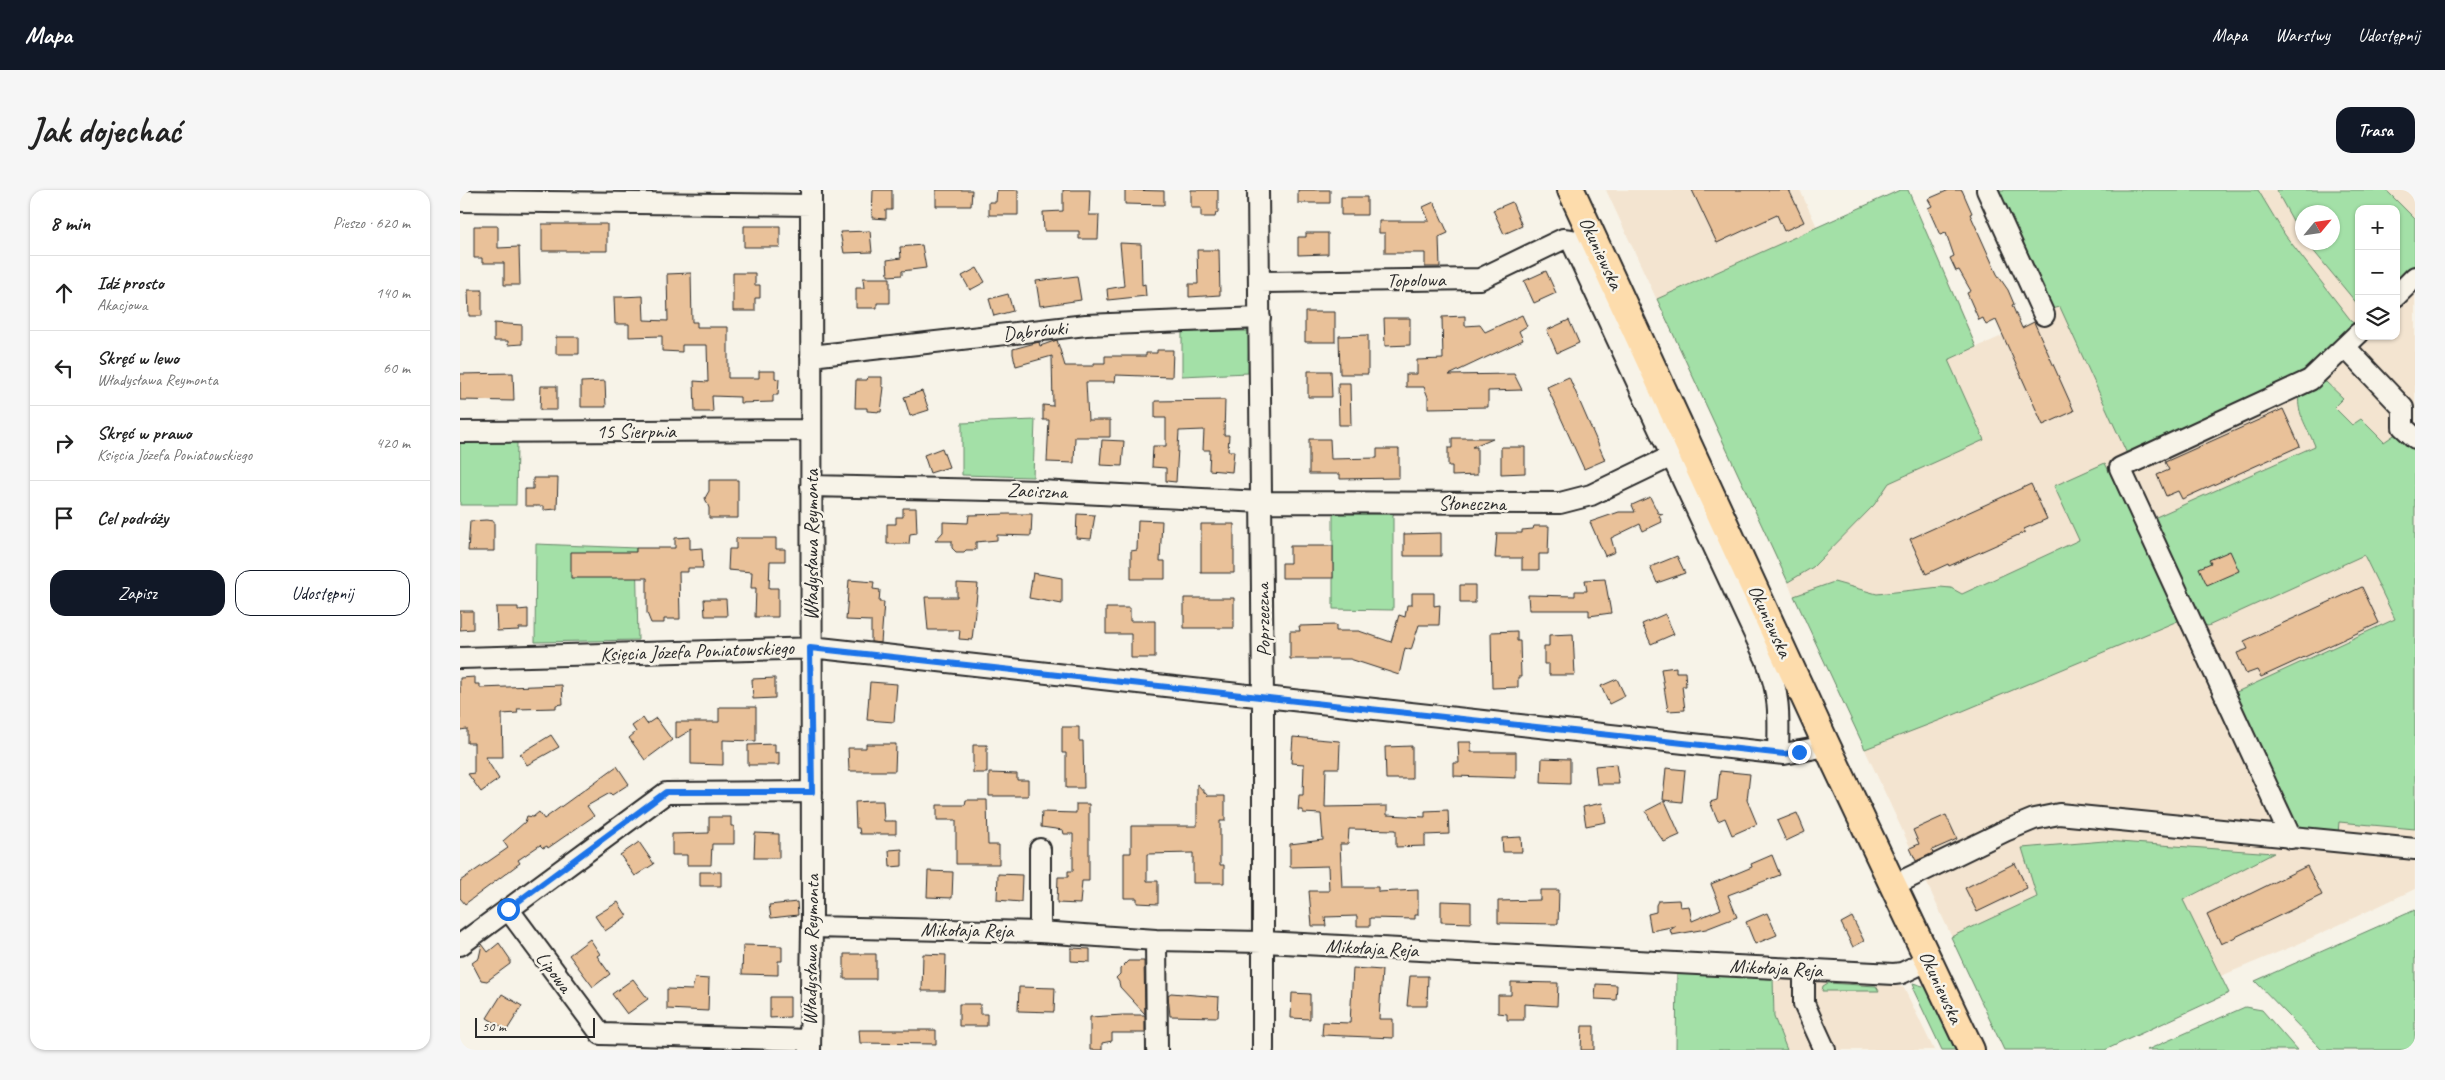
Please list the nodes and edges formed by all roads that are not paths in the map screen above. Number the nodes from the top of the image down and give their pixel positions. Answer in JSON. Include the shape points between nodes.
{"nodes":[{"id":1,"x":1258,"y":190,"type":"edge"},
{"id":2,"x":1571,"y":190,"type":"edge"},
{"id":3,"x":1987,"y":190,"type":"edge"},
{"id":4,"x":585,"y":196,"type":"edge"},
{"id":5,"x":811,"y":198,"type":"edge"},
{"id":6,"x":460,"y":201,"type":"edge"},
{"id":7,"x":1562,"y":239,"type":"joint"},
{"id":8,"x":2415,"y":277,"type":"edge"},
{"id":9,"x":1259,"y":282,"type":"junction"},
{"id":10,"x":2397,"y":295,"type":"edge"},
{"id":11,"x":2044,"y":315,"type":"dead end"},
{"id":12,"x":1260,"y":318,"type":"junction"},
{"id":13,"x":2352,"y":340,"type":"edge"},
{"id":14,"x":811,"y":356,"type":"junction"},
{"id":15,"x":2409,"y":407,"type":"edge"},
{"id":16,"x":811,"y":430,"type":"junction"},
{"id":17,"x":460,"y":432,"type":"edge"},
{"id":18,"x":2415,"y":438,"type":"edge"},
{"id":19,"x":1672,"y":456,"type":"junction"},
{"id":20,"x":811,"y":486,"type":"junction"},
{"id":21,"x":1262,"y":502,"type":"junction"},
{"id":22,"x":810,"y":648,"type":"junction"},
{"id":23,"x":460,"y":658,"type":"edge"},
{"id":24,"x":1264,"y":698,"type":"junction"},
{"id":25,"x":1827,"y":746,"type":"junction"},
{"id":26,"x":1778,"y":753,"type":"junction"},
{"id":27,"x":812,"y":792,"type":"junction"},
{"id":28,"x":2292,"y":838,"type":"junction"},
{"id":29,"x":1040,"y":849,"type":"dead end"},
{"id":30,"x":2415,"y":849,"type":"edge"},
{"id":31,"x":1894,"y":886,"type":"junction"},
{"id":32,"x":508,"y":909,"type":"junction"},
{"id":33,"x":812,"y":927,"type":"junction"},
{"id":34,"x":1040,"y":932,"type":"junction"},
{"id":35,"x":1156,"y":940,"type":"junction"},
{"id":36,"x":1262,"y":942,"type":"junction"},
{"id":37,"x":460,"y":945,"type":"edge"},
{"id":38,"x":1929,"y":960,"type":"junction"},
{"id":39,"x":1804,"y":969,"type":"junction"},
{"id":40,"x":810,"y":1045,"type":"edge"},
{"id":41,"x":1157,"y":1050,"type":"edge"},
{"id":42,"x":1263,"y":1050,"type":"edge"},
{"id":43,"x":1825,"y":1050,"type":"edge"},
{"id":44,"x":1970,"y":1050,"type":"edge"}],
"edges":[{"from":1,"to":9,"type":"street","name":"Poprzeczna"},
{"from":2,"to":25,"type":"main road","name":"Okuniewska"},
{"from":3,"to":11,"type":"street"},
{"from":4,"to":5,"type":"street"},
{"from":4,"to":6,"type":"street"},
{"from":5,"to":14,"type":"street","name":"Władysława Reymonta"},
{"from":7,"to":9,"type":"street","name":"Topolowa","via":[[1480,279]]},
{"from":7,"to":19,"type":"street","name":"Okuniewska","via":[[1569,238],[1574,243]]},
{"from":8,"to":10,"type":"street"},
{"from":9,"to":12,"type":"street","name":"Poprzeczna"},
{"from":12,"to":14,"type":"street","name":"Dąbrówki","via":[[1086,325]]},
{"from":12,"to":21,"type":"street","name":"Poprzeczna"},
{"from":13,"to":15,"type":"street"},
{"from":13,"to":28,"type":"street","via":[[2310,380],[2120,468]]},
{"from":14,"to":16,"type":"street","name":"Władysława Reymonta"},
{"from":15,"to":18,"type":"street","via":[[2403,427]]},
{"from":16,"to":17,"type":"street","name":"15 Sierpnia"},
{"from":16,"to":20,"type":"street","name":"Władysława Reymonta"},
{"from":19,"to":21,"type":"street","name":"Słoneczna","via":[[1592,495],[1560,503]]},
{"from":19,"to":26,"type":"street","name":"Okuniewska","via":[[1774,679],[1779,705]]},
{"from":20,"to":21,"type":"street","name":"Zaciszna","via":[[1040,491]]},
{"from":20,"to":22,"type":"street","name":"Władysława Reymonta"},
{"from":21,"to":24,"type":"street","name":"Poprzeczna"},
{"from":22,"to":23,"type":"street","name":"Księcia Józefa Poniatowskiego"},
{"from":22,"to":24,"type":"street","name":"Księcia Józefa Poniatowskiego"},
{"from":22,"to":27,"type":"street","name":"Władysława Reymonta"},
{"from":24,"to":26,"type":"street","name":"Księcia Józefa Poniatowskiego"},
{"from":24,"to":36,"type":"street","name":"Poprzeczna"},
{"from":25,"to":26,"type":"street","name":"Księcia Józefa Poniatowskiego"},
{"from":25,"to":31,"type":"main road","name":"Okuniewska"},
{"from":27,"to":32,"type":"street","via":[[666,792]]},
{"from":27,"to":33,"type":"street","name":"Władysława Reymonta"},
{"from":28,"to":30,"type":"street"},
{"from":28,"to":31,"type":"street","via":[[2076,815],[2046,815]]},
{"from":29,"to":34,"type":"street"},
{"from":31,"to":38,"type":"main road","name":"Okuniewska"},
{"from":32,"to":37,"type":"street"},
{"from":32,"to":40,"type":"street","name":"Lipowa","via":[[601,1034]]},
{"from":33,"to":34,"type":"street","name":"Mikołaja Reja"},
{"from":33,"to":40,"type":"street","name":"Władysława Reymonta"},
{"from":34,"to":35,"type":"street","name":"Mikołaja Reja"},
{"from":35,"to":36,"type":"street","name":"Mikołaja Reja"},
{"from":35,"to":41,"type":"street"},
{"from":36,"to":39,"type":"street","name":"Mikołaja Reja"},
{"from":36,"to":42,"type":"street","name":"Poprzeczna"},
{"from":38,"to":39,"type":"street","name":"Mikołaja Reja","via":[[1894,974]]},
{"from":38,"to":44,"type":"main road","name":"Okuniewska"},
{"from":39,"to":43,"type":"street","via":[[1804,1004]]}]}
